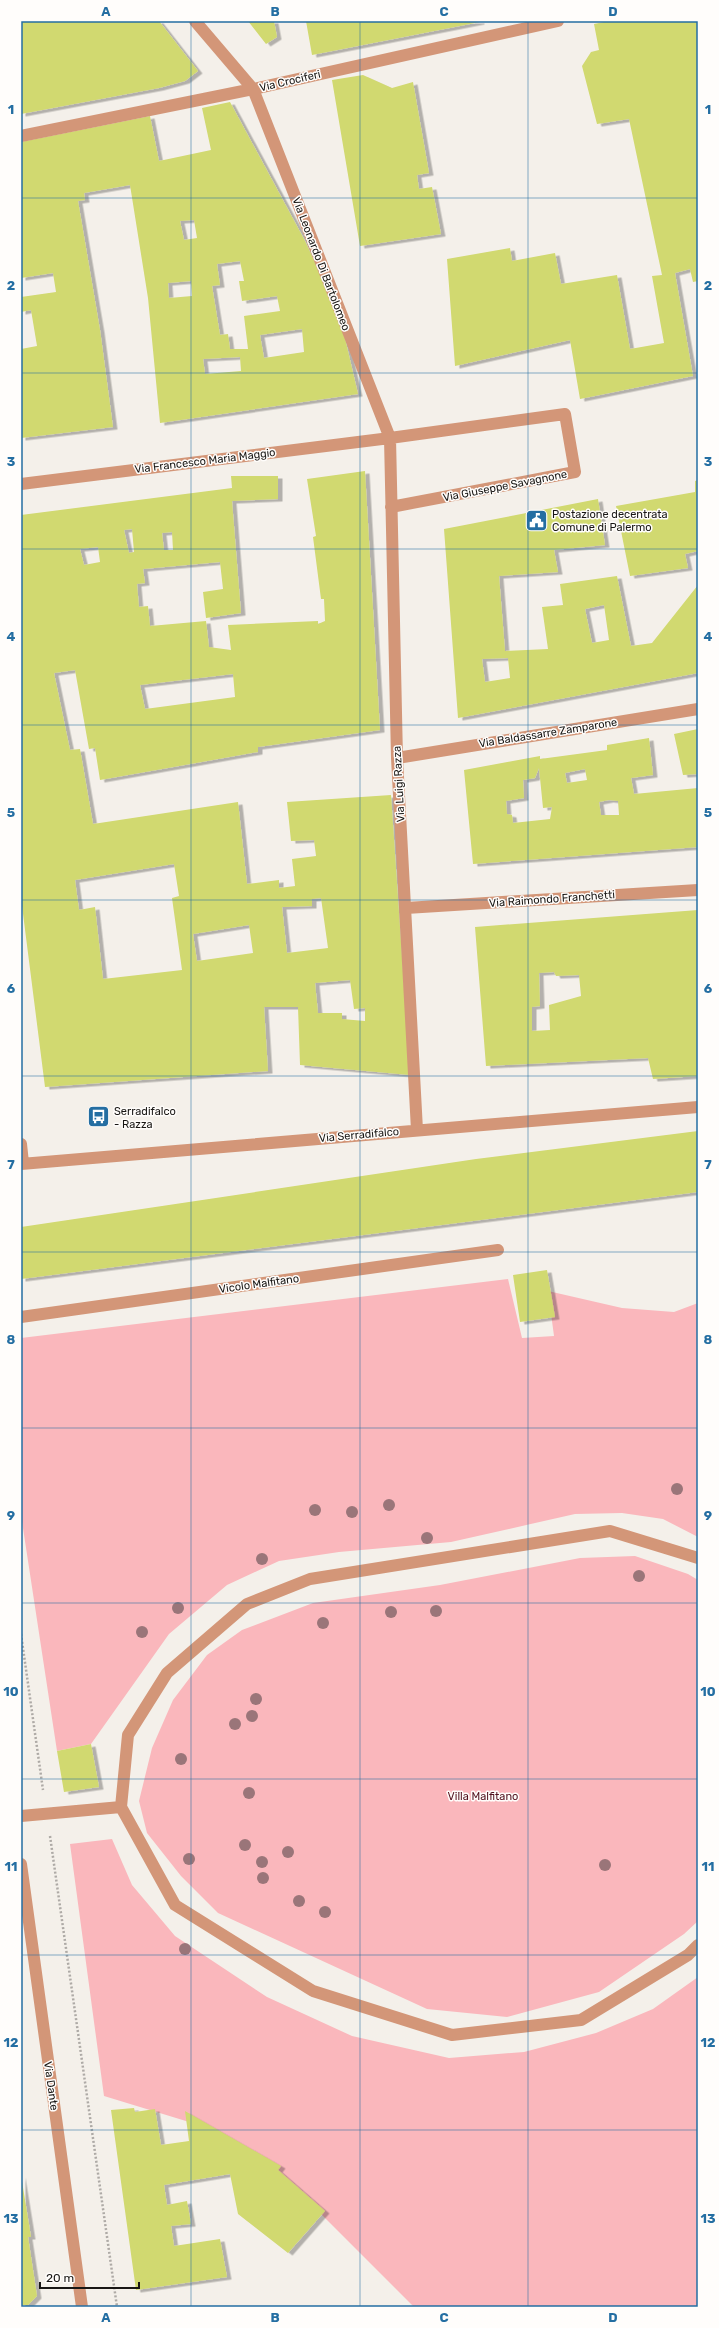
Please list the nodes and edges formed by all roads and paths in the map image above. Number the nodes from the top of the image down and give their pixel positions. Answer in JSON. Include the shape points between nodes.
{"nodes":[{"id":1,"x":194,"y":21,"type":"edge"},
{"id":2,"x":558,"y":21,"type":"edge"},
{"id":3,"x":253,"y":89,"type":"junction"},
{"id":4,"x":21,"y":136,"type":"edge"},
{"id":5,"x":390,"y":438,"type":"junction"},
{"id":6,"x":21,"y":484,"type":"edge"},
{"id":7,"x":391,"y":507,"type":"junction"},
{"id":8,"x":698,"y":709,"type":"edge"},
{"id":9,"x":397,"y":758,"type":"junction"},
{"id":10,"x":698,"y":890,"type":"edge"},
{"id":11,"x":406,"y":908,"type":"junction"},
{"id":12,"x":698,"y":1108,"type":"edge"},
{"id":13,"x":417,"y":1130,"type":"junction"},
{"id":14,"x":21,"y":1144,"type":"edge"},
{"id":15,"x":22,"y":1163,"type":"edge"},
{"id":16,"x":498,"y":1250,"type":"dead end"},
{"id":17,"x":21,"y":1317,"type":"edge"},
{"id":18,"x":698,"y":1558,"type":"edge"},
{"id":19,"x":21,"y":1634,"type":"edge"},
{"id":20,"x":121,"y":1806,"type":"junction"},
{"id":21,"x":47,"y":1814,"type":"junction"},
{"id":22,"x":21,"y":1816,"type":"edge"},
{"id":23,"x":21,"y":1864,"type":"edge"},
{"id":24,"x":698,"y":1945,"type":"edge"},
{"id":25,"x":82,"y":2307,"type":"edge"},
{"id":26,"x":117,"y":2307,"type":"edge"}],
"edges":[{"from":1,"to":3,"type":"street","name":"Via Leonardo Di Bartolomeo"},
{"from":2,"to":3,"type":"street","name":"Via Crociferi"},
{"from":3,"to":4,"type":"street","name":"Via Crociferi"},
{"from":3,"to":5,"type":"street","name":"Via Leonardo Di Bartolomeo"},
{"from":5,"to":6,"type":"street","name":"Via Francesco Maria Maggio"},
{"from":5,"to":7,"type":"street","name":"Via Luigi Razza"},
{"from":5,"to":7,"type":"street","name":"Via Giuseppe Savagnone","via":[[565,414],[575,472]]},
{"from":7,"to":9,"type":"street","name":"Via Luigi Razza"},
{"from":8,"to":9,"type":"street","name":"Via Baldassarre Zamparone"},
{"from":9,"to":11,"type":"street","name":"Via Luigi Razza"},
{"from":10,"to":11,"type":"street","name":"Via Raimondo Franchetti"},
{"from":11,"to":13,"type":"street","name":"Via Luigi Razza"},
{"from":12,"to":13,"type":"street","name":"Via Serradifalco"},
{"from":13,"to":15,"type":"street","name":"Via Serradifalco"},
{"from":14,"to":15,"type":"street"},
{"from":16,"to":17,"type":"street","name":"Vicolo Malfitano"},
{"from":18,"to":20,"type":"street","via":[[610,1531],[310,1579],[246,1604],[167,1674],[128,1735]]},
{"from":19,"to":21,"type":"path"},
{"from":20,"to":21,"type":"street"},
{"from":20,"to":24,"type":"street","via":[[175,1905],[313,1991],[452,2035],[581,2020],[688,1955]]},
{"from":21,"to":22,"type":"street"},
{"from":21,"to":26,"type":"path"},
{"from":23,"to":25,"type":"street","name":"Via Dante"}]}
